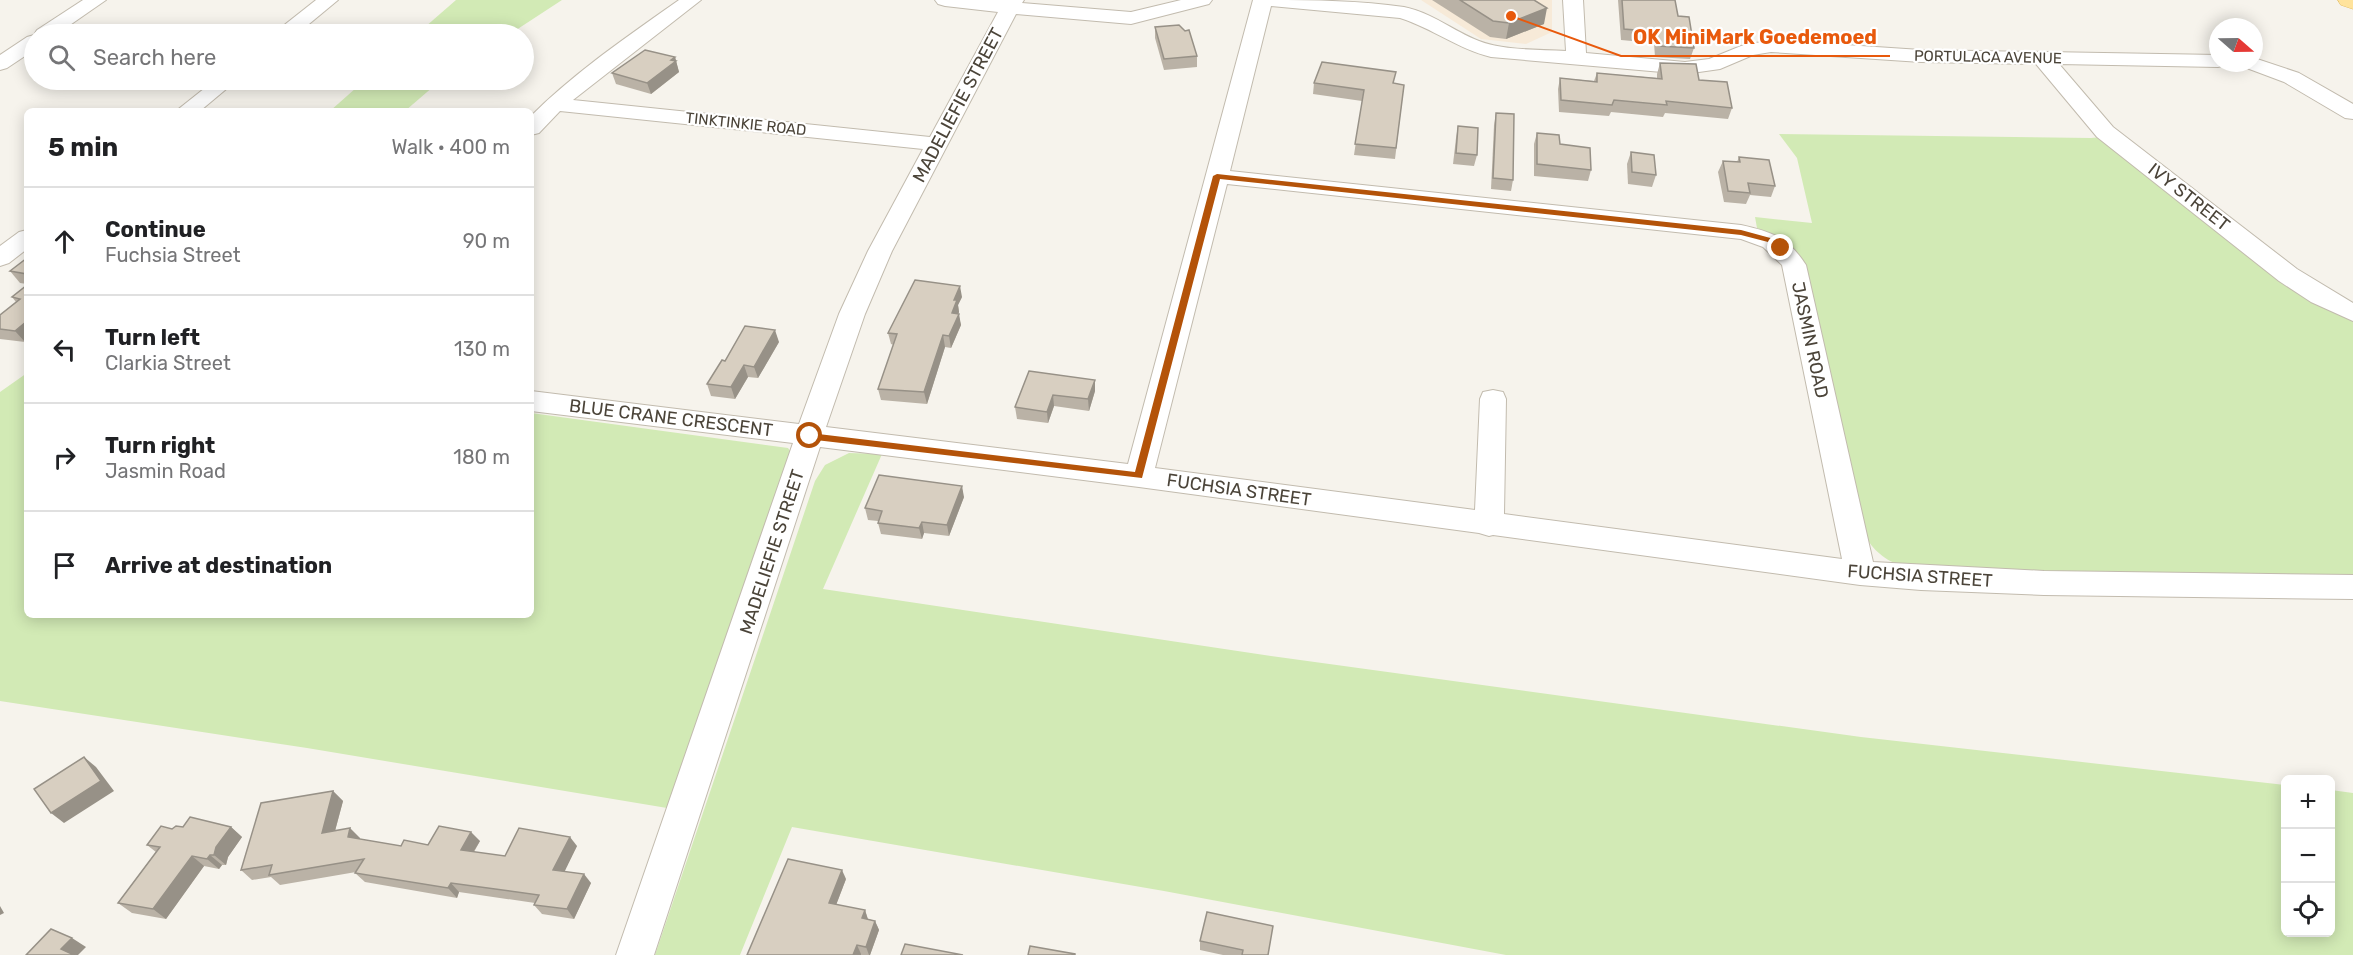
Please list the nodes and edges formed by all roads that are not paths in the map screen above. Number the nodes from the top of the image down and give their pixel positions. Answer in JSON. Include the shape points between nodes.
{"nodes":[{"id":1,"x":96,"y":0,"type":"edge"},
{"id":2,"x":328,"y":0,"type":"edge"},
{"id":3,"x":691,"y":0,"type":"edge"},
{"id":4,"x":945,"y":0,"type":"edge"},
{"id":5,"x":1202,"y":0,"type":"edge"},
{"id":6,"x":1263,"y":0,"type":"edge"},
{"id":7,"x":1268,"y":0,"type":"edge"},
{"id":8,"x":1573,"y":0,"type":"edge"},
{"id":9,"x":2349,"y":0,"type":"edge"},
{"id":10,"x":2353,"y":2,"type":"edge"},
{"id":11,"x":1012,"y":3,"type":"edge"},
{"id":12,"x":59,"y":24,"type":"edge"},
{"id":13,"x":298,"y":24,"type":"edge"},
{"id":14,"x":24,"y":48,"type":"edge"},
{"id":15,"x":1576,"y":59,"type":"junction"},
{"id":16,"x":2043,"y":59,"type":"junction"},
{"id":17,"x":2209,"y":61,"type":"edge"},
{"id":18,"x":0,"y":64,"type":"edge"},
{"id":19,"x":2263,"y":66,"type":"edge"},
{"id":20,"x":214,"y":90,"type":"edge"},
{"id":21,"x":554,"y":104,"type":"junction"},
{"id":22,"x":191,"y":108,"type":"edge"},
{"id":23,"x":2353,"y":113,"type":"edge"},
{"id":24,"x":534,"y":125,"type":"edge"},
{"id":25,"x":938,"y":144,"type":"junction"},
{"id":26,"x":1217,"y":176,"type":"junction"},
{"id":27,"x":24,"y":239,"type":"edge"},
{"id":28,"x":0,"y":258,"type":"edge"},
{"id":29,"x":2353,"y":313,"type":"edge"},
{"id":30,"x":1493,"y":399,"type":"dead end"},
{"id":31,"x":534,"y":400,"type":"edge"},
{"id":32,"x":810,"y":436,"type":"junction"},
{"id":33,"x":1138,"y":476,"type":"junction"},
{"id":34,"x":1489,"y":525,"type":"junction"},
{"id":35,"x":1860,"y":573,"type":"junction"},
{"id":36,"x":2353,"y":587,"type":"edge"},
{"id":37,"x":635,"y":955,"type":"edge"}],
"edges":[{"from":1,"to":12,"type":"street"},
{"from":2,"to":13,"type":"street"},
{"from":3,"to":21,"type":"street"},
{"from":4,"to":11,"type":"street"},
{"from":5,"to":11,"type":"street","via":[[1131,18],[1048,12]]},
{"from":6,"to":26,"type":"street"},
{"from":7,"to":15,"type":"street","name":"PORTULACA AVENUE","via":[[1402,12],[1481,49]]},
{"from":8,"to":15,"type":"street"},
{"from":9,"to":10,"type":"main road"},
{"from":11,"to":25,"type":"street","name":"MADELIEFIE STREET"},
{"from":14,"to":18,"type":"street"},
{"from":15,"to":16,"type":"street","name":"PORTULACA AVENUE","via":[[1700,67],[1771,46]]},
{"from":16,"to":17,"type":"street","name":"PORTULACA AVENUE"},
{"from":16,"to":29,"type":"street","name":"IVY STREET","via":[[2105,132],[2288,275]]},
{"from":19,"to":23,"type":"street","via":[[2298,80]]},
{"from":20,"to":22,"type":"street"},
{"from":21,"to":24,"type":"street"},
{"from":21,"to":25,"type":"street","name":"TINKTINKIE ROAD"},
{"from":25,"to":32,"type":"street","name":"MADELIEFIE STREET","via":[[880,251],[852,314]]},
{"from":26,"to":33,"type":"street"},
{"from":26,"to":35,"type":"street","name":"JASMIN ROAD","via":[[1741,232],[1771,240],[1794,265]]},
{"from":27,"to":28,"type":"street"},
{"from":30,"to":34,"type":"street"},
{"from":31,"to":32,"type":"street","name":"BLUE CRANE CRESCENT"},
{"from":32,"to":33,"type":"street","name":"FUCHSIA STREET"},
{"from":32,"to":37,"type":"street","name":"MADELIEFIE STREET"},
{"from":33,"to":34,"type":"street","name":"FUCHSIA STREET"},
{"from":34,"to":35,"type":"street","name":"FUCHSIA STREET"},
{"from":35,"to":36,"type":"street","name":"FUCHSIA STREET","via":[[2028,582]]}]}
